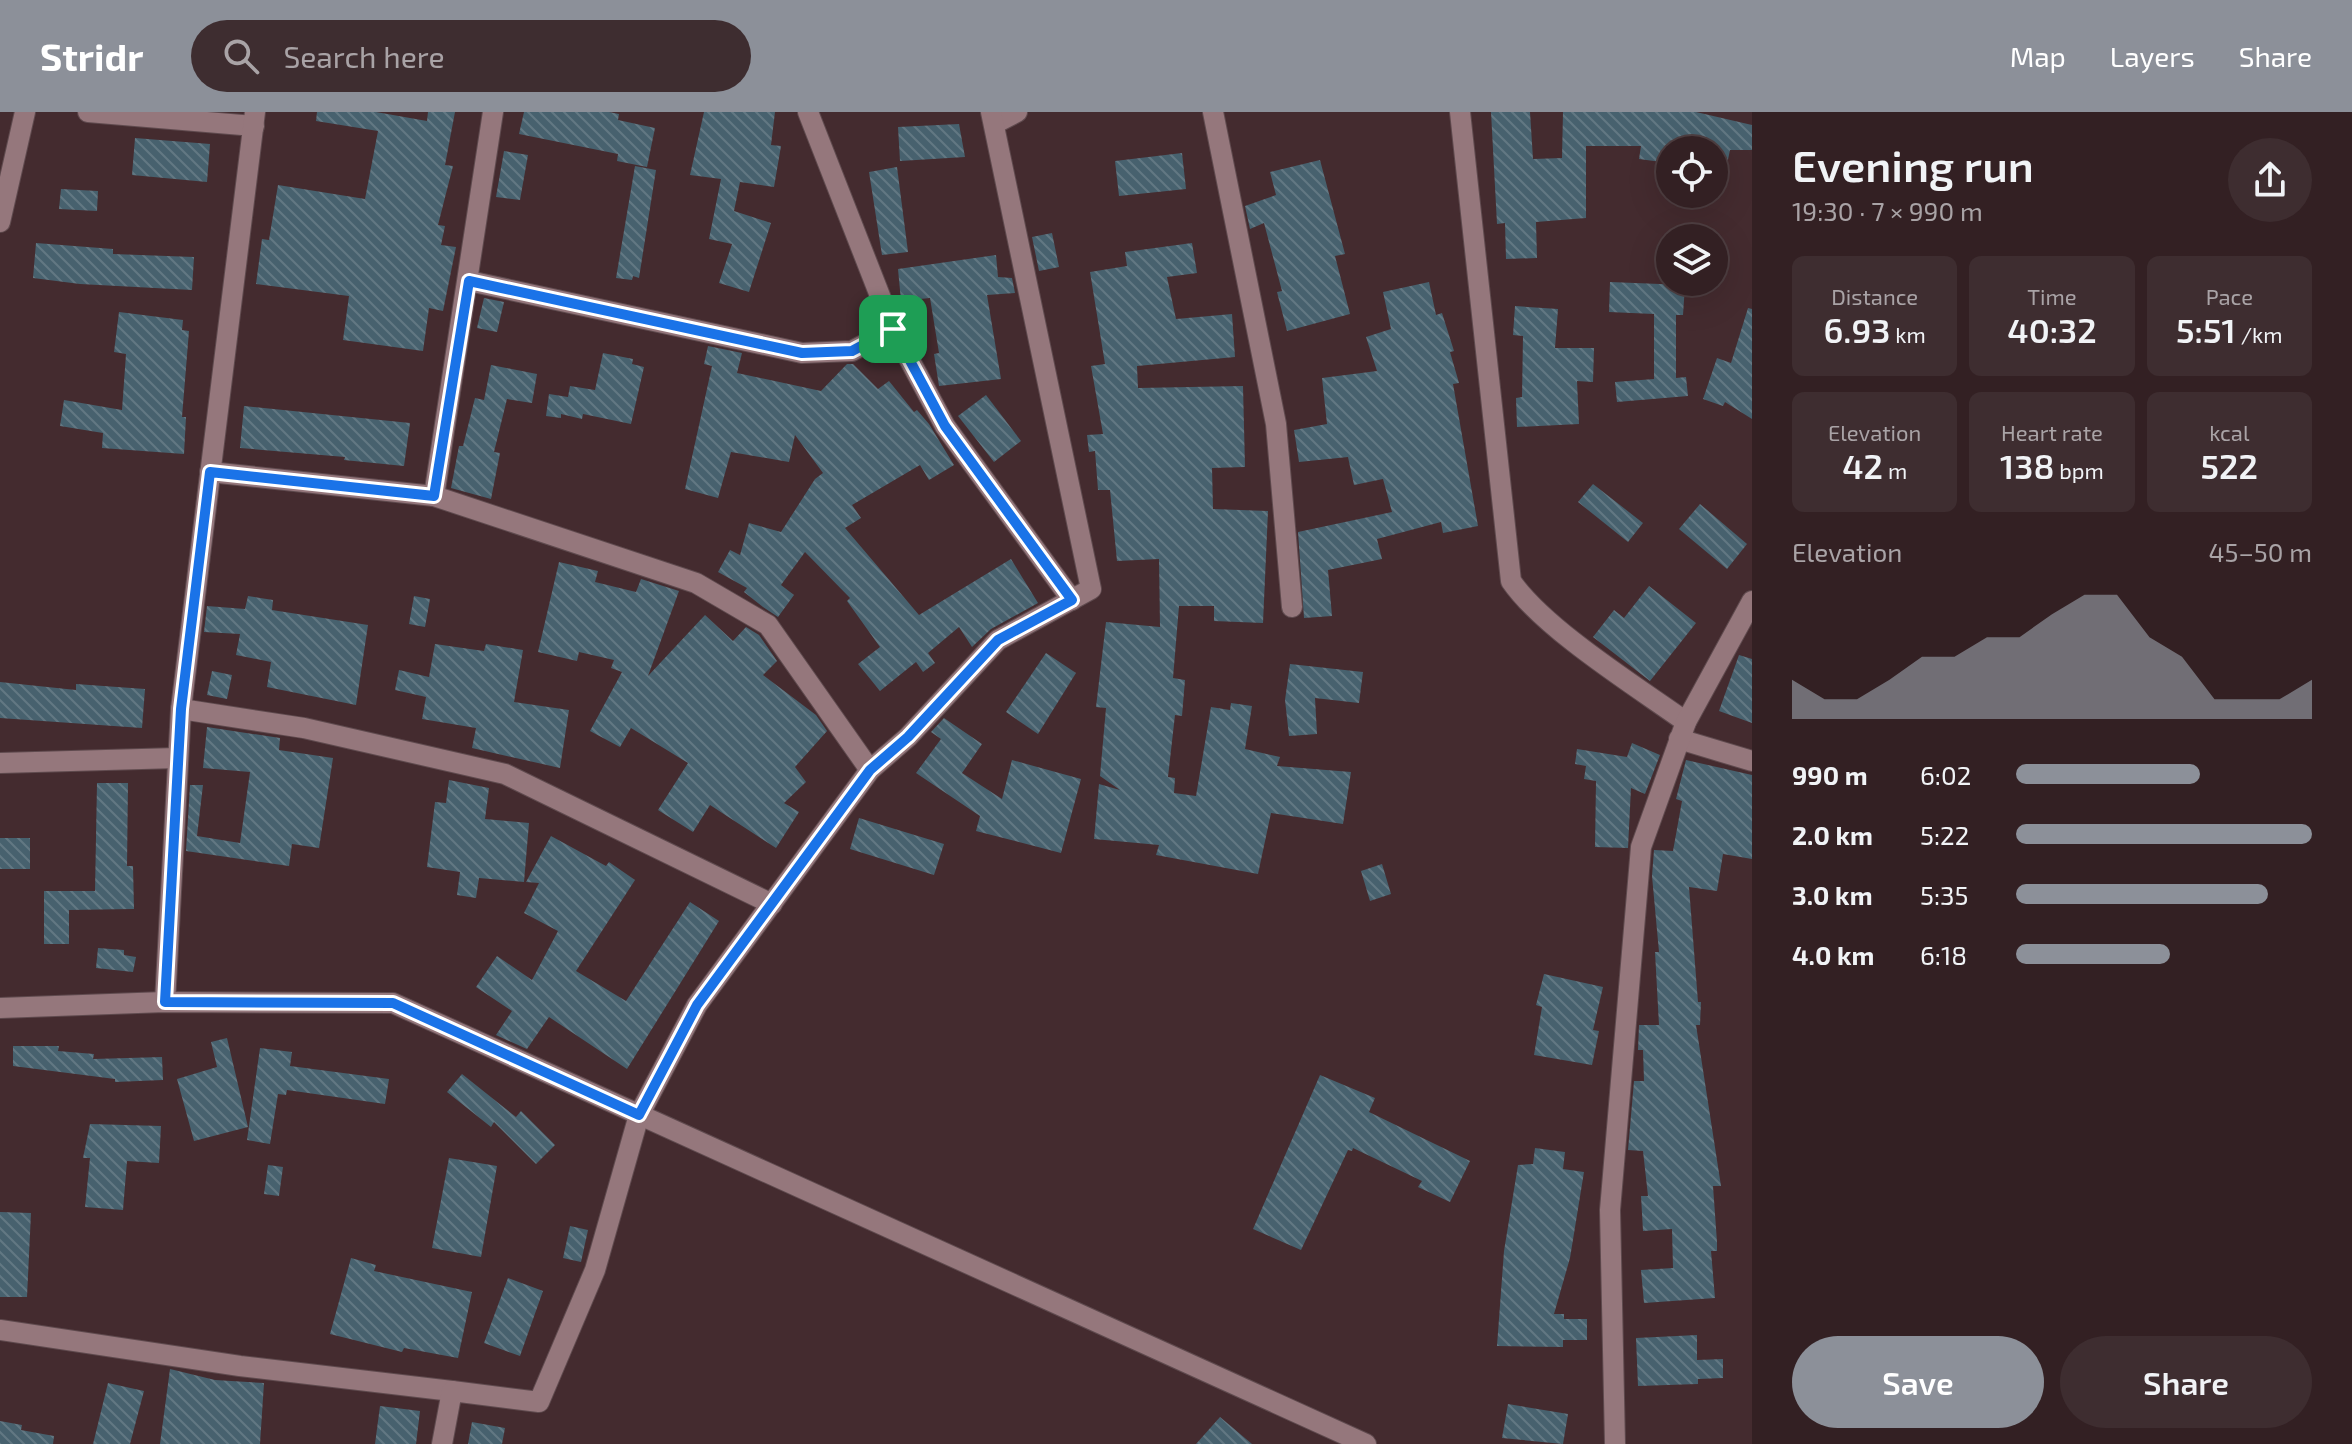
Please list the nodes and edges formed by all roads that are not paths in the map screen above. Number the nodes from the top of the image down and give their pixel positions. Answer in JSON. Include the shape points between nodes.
{"nodes":[{"id":1,"x":25,"y":112,"type":"edge"},
{"id":2,"x":88,"y":112,"type":"edge"},
{"id":3,"x":493,"y":112,"type":"edge"},
{"id":4,"x":808,"y":112,"type":"edge"},
{"id":5,"x":1017,"y":112,"type":"edge"},
{"id":6,"x":1213,"y":112,"type":"edge"},
{"id":7,"x":1460,"y":112,"type":"edge"},
{"id":8,"x":993,"y":118,"type":"edge"},
{"id":9,"x":254,"y":119,"type":"edge"},
{"id":10,"x":0,"y":222,"type":"edge"},
{"id":11,"x":469,"y":281,"type":"junction"},
{"id":12,"x":893,"y":329,"type":"junction"},
{"id":13,"x":210,"y":472,"type":"junction"},
{"id":14,"x":434,"y":496,"type":"junction"},
{"id":15,"x":1072,"y":600,"type":"junction"},
{"id":16,"x":1752,"y":601,"type":"edge"},
{"id":17,"x":1292,"y":607,"type":"dead end"},
{"id":18,"x":181,"y":709,"type":"junction"},
{"id":19,"x":1682,"y":730,"type":"junction"},
{"id":20,"x":177,"y":758,"type":"junction"},
{"id":21,"x":1752,"y":761,"type":"edge"},
{"id":22,"x":0,"y":763,"type":"edge"},
{"id":23,"x":870,"y":770,"type":"junction"},
{"id":24,"x":772,"y":904,"type":"junction"},
{"id":25,"x":165,"y":1002,"type":"junction"},
{"id":26,"x":0,"y":1008,"type":"edge"},
{"id":27,"x":639,"y":1115,"type":"junction"},
{"id":28,"x":0,"y":1330,"type":"edge"},
{"id":29,"x":452,"y":1391,"type":"junction"},
{"id":30,"x":442,"y":1444,"type":"edge"},
{"id":31,"x":1366,"y":1444,"type":"edge"},
{"id":32,"x":1615,"y":1444,"type":"edge"}],
"edges":[{"from":1,"to":10,"type":"street"},
{"from":2,"to":9,"type":"street"},
{"from":3,"to":11,"type":"street"},
{"from":4,"to":12,"type":"street"},
{"from":5,"to":8,"type":"street"},
{"from":6,"to":17,"type":"street","via":[[1276,424]]},
{"from":7,"to":19,"type":"street","via":[[1511,581],[1521,596]]},
{"from":8,"to":15,"type":"street","via":[[1091,589]]},
{"from":9,"to":13,"type":"street"},
{"from":11,"to":12,"type":"street","via":[[802,353],[852,351]]},
{"from":11,"to":14,"type":"street"},
{"from":12,"to":15,"type":"street","via":[[945,426]]},
{"from":13,"to":14,"type":"street"},
{"from":13,"to":18,"type":"street"},
{"from":14,"to":23,"type":"street","via":[[696,583],[757,618],[768,625]]},
{"from":15,"to":23,"type":"street","via":[[998,640]]},
{"from":16,"to":19,"type":"street"},
{"from":18,"to":20,"type":"street"},
{"from":18,"to":24,"type":"street","via":[[304,728],[505,774]]},
{"from":19,"to":21,"type":"street"},
{"from":19,"to":32,"type":"street","via":[[1641,847],[1619,1075],[1610,1210]]},
{"from":20,"to":22,"type":"street"},
{"from":20,"to":25,"type":"street"},
{"from":23,"to":24,"type":"street"},
{"from":24,"to":27,"type":"street","via":[[697,1005]]},
{"from":25,"to":26,"type":"street"},
{"from":25,"to":27,"type":"street","via":[[393,1003]]},
{"from":27,"to":29,"type":"street","via":[[595,1270],[539,1402]]},
{"from":27,"to":31,"type":"street"},
{"from":28,"to":29,"type":"street"},
{"from":29,"to":30,"type":"street"}]}
